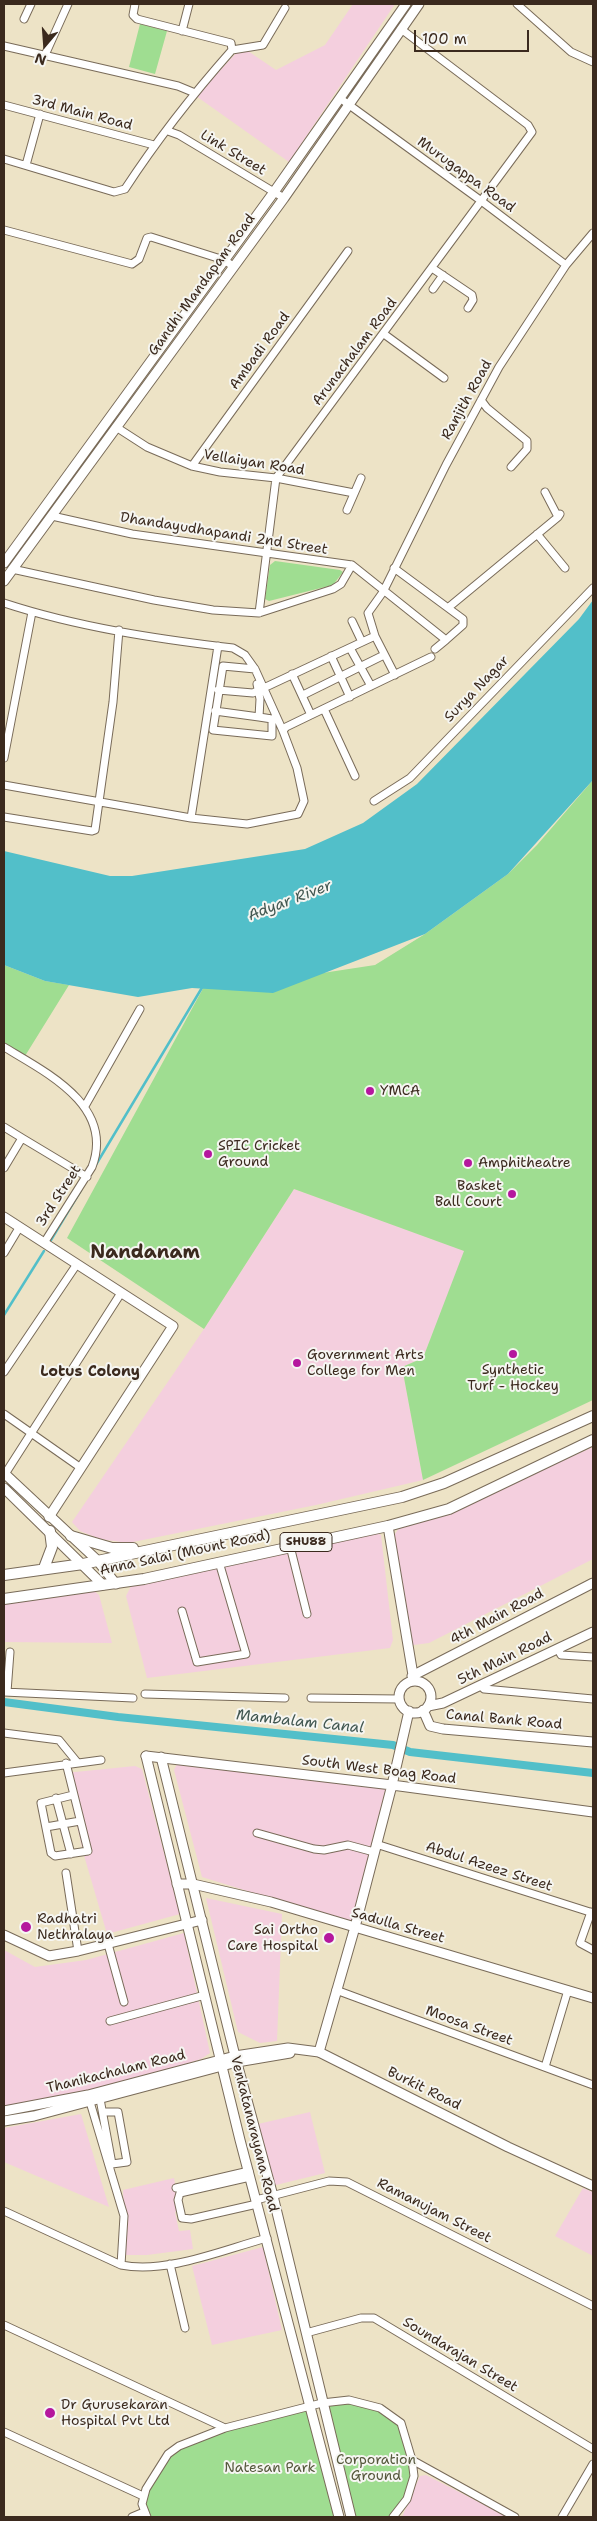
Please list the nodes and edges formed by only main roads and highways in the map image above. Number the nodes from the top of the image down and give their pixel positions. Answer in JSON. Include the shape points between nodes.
{"nodes":[{"id":1,"x":406,"y":4,"type":"edge"},
{"id":2,"x":419,"y":4,"type":"edge"},
{"id":3,"x":4,"y":563,"type":"edge"},
{"id":4,"x":4,"y":581,"type":"edge"},
{"id":5,"x":4,"y":1217,"type":"edge"},
{"id":6,"x":593,"y":1416,"type":"edge"},
{"id":7,"x":593,"y":1440,"type":"edge"},
{"id":8,"x":4,"y":1473,"type":"edge"},
{"id":9,"x":4,"y":1488,"type":"edge"},
{"id":10,"x":49,"y":1517,"type":"junction"},
{"id":11,"x":388,"y":1526,"type":"junction"},
{"id":12,"x":50,"y":1531,"type":"junction"},
{"id":13,"x":71,"y":1536,"type":"junction"},
{"id":14,"x":148,"y":1549,"type":"junction"},
{"id":15,"x":97,"y":1560,"type":"junction"},
{"id":16,"x":83,"y":1564,"type":"junction"},
{"id":17,"x":44,"y":1568,"type":"junction"},
{"id":18,"x":4,"y":1574,"type":"edge"},
{"id":19,"x":593,"y":1583,"type":"edge"},
{"id":20,"x":116,"y":1584,"type":"junction"},
{"id":21,"x":103,"y":1585,"type":"junction"},
{"id":22,"x":4,"y":1599,"type":"edge"},
{"id":23,"x":593,"y":1632,"type":"edge"},
{"id":24,"x":413,"y":1678,"type":"junction"},
{"id":25,"x":426,"y":1708,"type":"junction"},
{"id":26,"x":409,"y":1711,"type":"junction"},
{"id":27,"x":593,"y":1742,"type":"edge"},
{"id":28,"x":146,"y":1756,"type":"joint"},
{"id":29,"x":161,"y":1757,"type":"junction"},
{"id":30,"x":392,"y":1785,"type":"junction"},
{"id":31,"x":593,"y":1812,"type":"edge"},
{"id":32,"x":177,"y":1884,"type":"junction"},
{"id":33,"x":194,"y":1884,"type":"junction"},
{"id":34,"x":202,"y":1920,"type":"junction"},
{"id":35,"x":188,"y":1924,"type":"junction"},
{"id":36,"x":355,"y":1928,"type":"junction"},
{"id":37,"x":4,"y":1935,"type":"edge"},
{"id":38,"x":593,"y":1998,"type":"edge"},
{"id":39,"x":295,"y":2050,"type":"junction"},
{"id":40,"x":319,"y":2052,"type":"junction"},
{"id":41,"x":236,"y":2059,"type":"junction"},
{"id":42,"x":221,"y":2063,"type":"junction"},
{"id":43,"x":4,"y":2111,"type":"edge"},
{"id":44,"x":4,"y":2121,"type":"edge"},
{"id":45,"x":593,"y":2186,"type":"edge"},
{"id":46,"x":338,"y":2517,"type":"edge"},
{"id":47,"x":351,"y":2517,"type":"edge"}],
"edges":[{"from":1,"to":3,"type":"main road","name":"Gandhi Mandapam Road","via":[[341,100]]},
{"from":2,"to":4,"type":"main road","name":"Gandhi Mandapam Road","via":[[284,198]]},
{"from":5,"to":10,"type":"main road","via":[[173,1326]]},
{"from":6,"to":14,"type":"main road","name":"Anna Salai (Mount Road)","number":"SHU88","via":[[444,1483],[402,1497]]},
{"from":7,"to":11,"type":"main road","name":"Anna Salai (Mount Road)","number":"SHU88","via":[[448,1509]]},
{"from":8,"to":10,"type":"main road"},
{"from":9,"to":12,"type":"main road"},
{"from":10,"to":13,"type":"main road"},
{"from":11,"to":20,"type":"main road","name":"Anna Salai (Mount Road)","number":"SHU88"},
{"from":11,"to":24,"type":"main road"},
{"from":12,"to":16,"type":"main road"},
{"from":12,"to":17,"type":"main road","via":[[52,1548]]},
{"from":13,"to":14,"type":"main road","via":[[112,1548]]},
{"from":13,"to":15,"type":"main road"},
{"from":14,"to":15,"type":"main road","name":"Anna Salai (Mount Road)","number":"SHU88"},
{"from":15,"to":16,"type":"main road","name":"Anna Salai (Mount Road)","number":"SHU88"},
{"from":15,"to":20,"type":"main road"},
{"from":16,"to":17,"type":"main road","name":"Anna Salai (Mount Road)","number":"SHU88"},
{"from":16,"to":21,"type":"main road"},
{"from":17,"to":18,"type":"main road","name":"Anna Salai (Mount Road)","number":"SHU88"},
{"from":19,"to":24,"type":"main road","name":"4th Main Road"},
{"from":20,"to":21,"type":"main road","name":"Anna Salai (Mount Road)","number":"SHU88"},
{"from":21,"to":22,"type":"main road","name":"Anna Salai (Mount Road)","number":"SHU88"},
{"from":23,"to":25,"type":"main road","name":"5th Main Road","via":[[481,1686]]},
{"from":24,"to":25,"type":"main road","via":[[427,1687],[430,1696]]},
{"from":24,"to":26,"type":"main road","via":[[399,1694],[402,1706]]},
{"from":25,"to":26,"type":"main road"},
{"from":25,"to":27,"type":"main road","name":"Canal Bank Road","via":[[430,1726],[443,1729]]},
{"from":26,"to":30,"type":"main road"},
{"from":28,"to":29,"type":"main road","name":"South West Boag Road"},
{"from":28,"to":32,"type":"main road","name":"Venkatanarayana Road"},
{"from":29,"to":30,"type":"main road","name":"South West Boag Road"},
{"from":29,"to":33,"type":"main road","name":"Venkatanarayana Road"},
{"from":30,"to":31,"type":"main road","name":"South West Boag Road"},
{"from":30,"to":36,"type":"main road"},
{"from":32,"to":33,"type":"main road","name":"Sadulla Street"},
{"from":32,"to":35,"type":"main road","name":"Venkatanarayana Road"},
{"from":33,"to":34,"type":"main road","name":"Venkatanarayana Road"},
{"from":33,"to":36,"type":"main road","name":"Sadulla Street","via":[[271,1902]]},
{"from":34,"to":35,"type":"main road"},
{"from":34,"to":41,"type":"main road","name":"Venkatanarayana Road"},
{"from":35,"to":37,"type":"main road","via":[[49,1956]]},
{"from":35,"to":42,"type":"main road","name":"Venkatanarayana Road"},
{"from":36,"to":38,"type":"main road","name":"Sadulla Street"},
{"from":36,"to":40,"type":"main road"},
{"from":39,"to":40,"type":"main road","name":"Burkit Road"},
{"from":39,"to":41,"type":"main road","via":[[273,2050]]},
{"from":39,"to":41,"type":"main road","name":"Burkit Road","via":[[288,2054]]},
{"from":40,"to":45,"type":"main road","name":"Burkit Road"},
{"from":41,"to":42,"type":"main road","name":"Thanikachalam Road"},
{"from":41,"to":47,"type":"main road","name":"Venkatanarayana Road","via":[[273,2196]]},
{"from":42,"to":43,"type":"main road","name":"Thanikachalam Road","via":[[88,2095]]},
{"from":42,"to":44,"type":"main road","via":[[90,2102]]},
{"from":42,"to":46,"type":"main road","name":"Venkatanarayana Road"}]}
